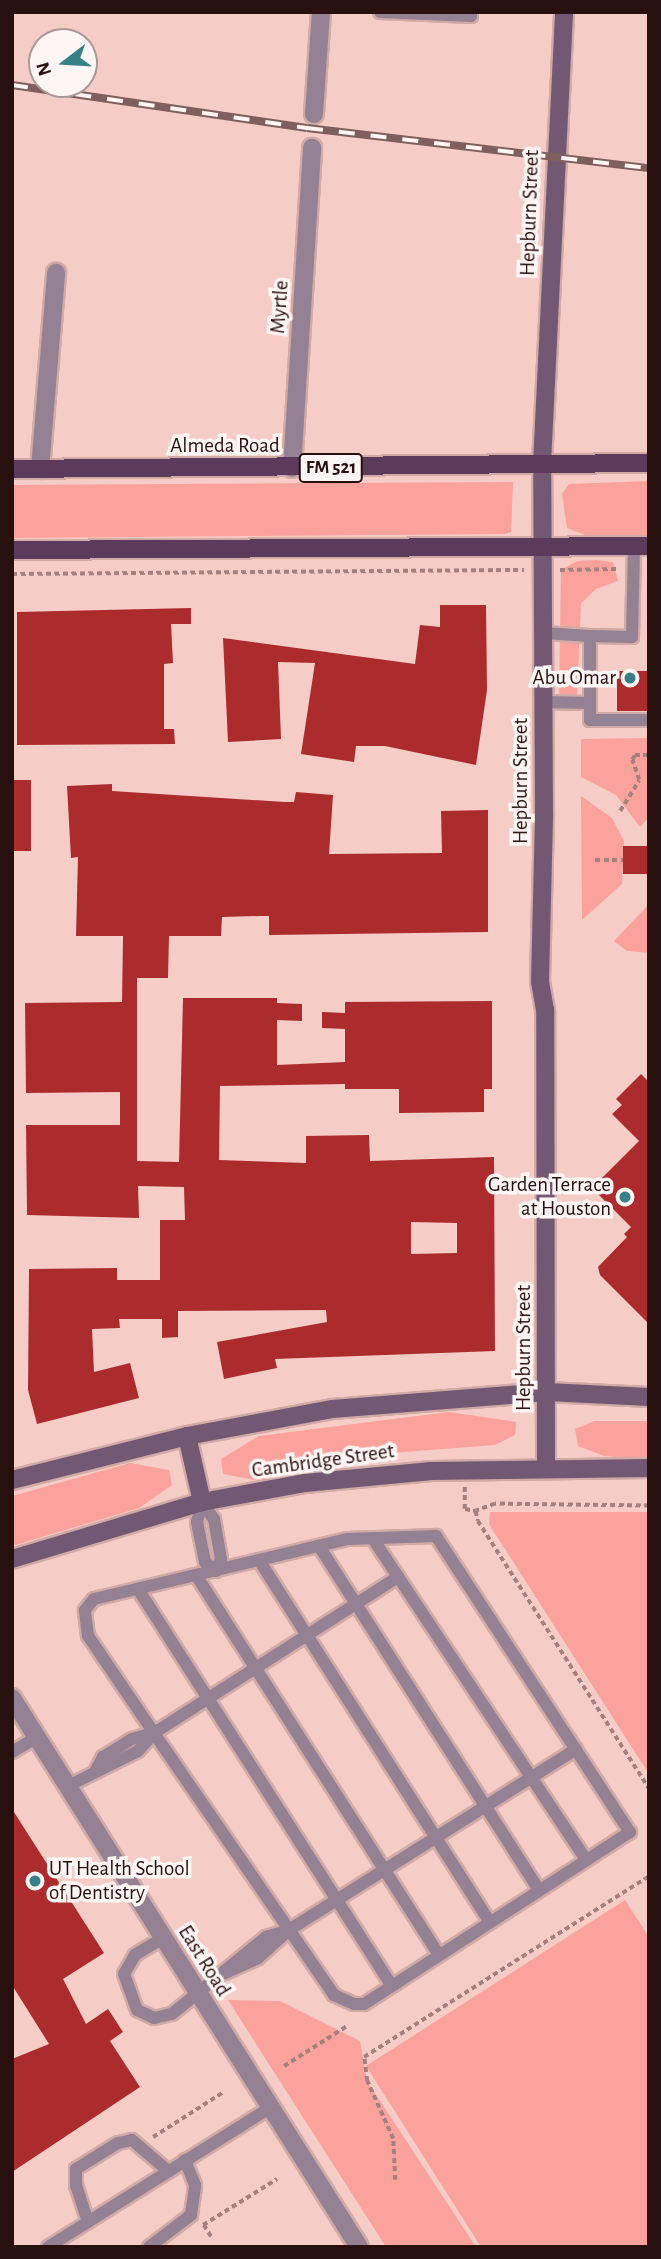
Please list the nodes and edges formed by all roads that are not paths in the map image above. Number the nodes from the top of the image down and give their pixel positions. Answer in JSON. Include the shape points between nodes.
{"nodes":[{"id":1,"x":321,"y":12,"type":"edge"},
{"id":2,"x":380,"y":12,"type":"edge"},
{"id":3,"x":471,"y":12,"type":"edge"},
{"id":4,"x":564,"y":12,"type":"edge"},
{"id":5,"x":314,"y":114,"type":"dead end"},
{"id":6,"x":312,"y":148,"type":"dead end"},
{"id":7,"x":56,"y":273,"type":"dead end"},
{"id":8,"x":649,"y":463,"type":"edge"},
{"id":9,"x":542,"y":464,"type":"junction"},
{"id":10,"x":292,"y":468,"type":"junction"},
{"id":11,"x":12,"y":469,"type":"edge"},
{"id":12,"x":40,"y":469,"type":"junction"},
{"id":13,"x":641,"y":546,"type":"edge"},
{"id":14,"x":545,"y":547,"type":"junction"},
{"id":15,"x":12,"y":550,"type":"edge"},
{"id":16,"x":544,"y":633,"type":"junction"},
{"id":17,"x":590,"y":636,"type":"junction"},
{"id":18,"x":544,"y":702,"type":"junction"},
{"id":19,"x":590,"y":703,"type":"junction"},
{"id":20,"x":649,"y":720,"type":"edge"},
{"id":21,"x":547,"y":1392,"type":"junction"},
{"id":22,"x":649,"y":1397,"type":"edge"},
{"id":23,"x":187,"y":1436,"type":"junction"},
{"id":24,"x":546,"y":1466,"type":"junction"},
{"id":25,"x":649,"y":1468,"type":"edge"},
{"id":26,"x":12,"y":1480,"type":"edge"},
{"id":27,"x":202,"y":1502,"type":"junction"},
{"id":28,"x":373,"y":1539,"type":"junction"},
{"id":29,"x":319,"y":1546,"type":"junction"},
{"id":30,"x":12,"y":1559,"type":"edge"},
{"id":31,"x":259,"y":1560,"type":"junction"},
{"id":32,"x":216,"y":1570,"type":"junction"},
{"id":33,"x":196,"y":1575,"type":"junction"},
{"id":34,"x":398,"y":1577,"type":"junction"},
{"id":35,"x":138,"y":1589,"type":"junction"},
{"id":36,"x":356,"y":1604,"type":"junction"},
{"id":37,"x":307,"y":1635,"type":"junction"},
{"id":38,"x":255,"y":1668,"type":"junction"},
{"id":39,"x":12,"y":1698,"type":"edge"},
{"id":40,"x":208,"y":1698,"type":"junction"},
{"id":41,"x":154,"y":1733,"type":"junction"},
{"id":42,"x":37,"y":1737,"type":"junction"},
{"id":43,"x":576,"y":1749,"type":"junction"},
{"id":44,"x":12,"y":1752,"type":"edge"},
{"id":45,"x":530,"y":1777,"type":"junction"},
{"id":46,"x":68,"y":1786,"type":"junction"},
{"id":47,"x":485,"y":1805,"type":"junction"},
{"id":48,"x":436,"y":1837,"type":"junction"},
{"id":49,"x":586,"y":1859,"type":"junction"},
{"id":50,"x":384,"y":1870,"type":"junction"},
{"id":51,"x":539,"y":1889,"type":"junction"},
{"id":52,"x":337,"y":1899,"type":"junction"},
{"id":53,"x":490,"y":1922,"type":"junction"},
{"id":54,"x":289,"y":1930,"type":"junction"},
{"id":55,"x":163,"y":1938,"type":"junction"},
{"id":56,"x":439,"y":1955,"type":"junction"},
{"id":57,"x":392,"y":1986,"type":"junction"},
{"id":58,"x":198,"y":1993,"type":"junction"},
{"id":59,"x":271,"y":2107,"type":"junction"},
{"id":60,"x":185,"y":2160,"type":"junction"},
{"id":61,"x":168,"y":2171,"type":"junction"},
{"id":62,"x":88,"y":2222,"type":"junction"},
{"id":63,"x":48,"y":2247,"type":"edge"},
{"id":64,"x":149,"y":2247,"type":"edge"},
{"id":65,"x":359,"y":2247,"type":"edge"}],
"edges":[{"from":1,"to":5,"type":"street"},
{"from":2,"to":3,"type":"lane","via":[[471,16]]},
{"from":4,"to":9,"type":"street","name":"Hepburn Street"},
{"from":6,"to":10,"type":"street","name":"Myrtle"},
{"from":7,"to":12,"type":"street"},
{"from":8,"to":9,"type":"main road","name":"Almeda Road","number":"FM 521"},
{"from":9,"to":10,"type":"main road","name":"Almeda Road","number":"FM 521"},
{"from":9,"to":14,"type":"street","name":"Hepburn Street"},
{"from":10,"to":12,"type":"main road","name":"Almeda Road","number":"FM 521"},
{"from":11,"to":12,"type":"main road","name":"Almeda Road","number":"FM 521"},
{"from":13,"to":14,"type":"main road"},
{"from":13,"to":17,"type":"lane","via":[[634,569],[632,637]]},
{"from":14,"to":15,"type":"main road"},
{"from":14,"to":16,"type":"street","name":"Hepburn Street"},
{"from":16,"to":17,"type":"lane"},
{"from":16,"to":18,"type":"street","name":"Hepburn Street"},
{"from":17,"to":19,"type":"lane"},
{"from":18,"to":19,"type":"lane"},
{"from":18,"to":21,"type":"street","name":"Hepburn Street","via":[[540,981],[545,1010]]},
{"from":19,"to":20,"type":"lane","via":[[590,720]]},
{"from":21,"to":22,"type":"street"},
{"from":21,"to":23,"type":"street","via":[[332,1409]]},
{"from":21,"to":24,"type":"street","name":"Hepburn Street"},
{"from":23,"to":26,"type":"street"},
{"from":23,"to":27,"type":"street"},
{"from":24,"to":25,"type":"street","name":"Cambridge Street"},
{"from":24,"to":27,"type":"street","name":"Cambridge Street","via":[[382,1473]]},
{"from":27,"to":30,"type":"street","name":"Cambridge Street"},
{"from":27,"to":32,"type":"lane","via":[[197,1522],[205,1562]]},
{"from":28,"to":29,"type":"lane"},
{"from":28,"to":34,"type":"lane"},
{"from":28,"to":43,"type":"lane","via":[[436,1536]]},
{"from":29,"to":31,"type":"lane"},
{"from":29,"to":36,"type":"lane"},
{"from":31,"to":32,"type":"lane"},
{"from":31,"to":37,"type":"lane"},
{"from":32,"to":33,"type":"lane"},
{"from":33,"to":35,"type":"lane"},
{"from":33,"to":38,"type":"lane"},
{"from":34,"to":36,"type":"lane"},
{"from":34,"to":45,"type":"lane"},
{"from":35,"to":40,"type":"lane"},
{"from":35,"to":41,"type":"lane","via":[[94,1599],[85,1609],[84,1623],[88,1636]]},
{"from":36,"to":37,"type":"lane"},
{"from":36,"to":47,"type":"lane"},
{"from":37,"to":38,"type":"lane"},
{"from":37,"to":48,"type":"lane"},
{"from":38,"to":40,"type":"lane"},
{"from":38,"to":50,"type":"lane"},
{"from":39,"to":42,"type":"street","name":"East Road"},
{"from":40,"to":41,"type":"lane"},
{"from":40,"to":52,"type":"lane"},
{"from":41,"to":46,"type":"lane","via":[[132,1739],[103,1757],[96,1770]]},
{"from":41,"to":54,"type":"lane"},
{"from":42,"to":44,"type":"lane"},
{"from":42,"to":46,"type":"street","name":"East Road"},
{"from":43,"to":45,"type":"lane"},
{"from":43,"to":49,"type":"lane","via":[[630,1832]]},
{"from":45,"to":47,"type":"lane"},
{"from":45,"to":49,"type":"lane"},
{"from":46,"to":55,"type":"street","name":"East Road"},
{"from":47,"to":48,"type":"lane"},
{"from":47,"to":51,"type":"lane"},
{"from":48,"to":50,"type":"lane"},
{"from":48,"to":53,"type":"lane"},
{"from":49,"to":51,"type":"lane"},
{"from":50,"to":52,"type":"lane"},
{"from":50,"to":56,"type":"lane"},
{"from":51,"to":53,"type":"lane"},
{"from":52,"to":54,"type":"lane"},
{"from":52,"to":57,"type":"lane"},
{"from":53,"to":56,"type":"lane"},
{"from":54,"to":57,"type":"lane","via":[[343,2001],[364,2004]]},
{"from":54,"to":58,"type":"lane","via":[[265,1937]]},
{"from":55,"to":58,"type":"street","name":"East Road"},
{"from":55,"to":58,"type":"lane","via":[[135,1955],[124,1974],[138,2010],[153,2018],[172,2014]]},
{"from":56,"to":57,"type":"lane"},
{"from":58,"to":59,"type":"street","name":"East Road"},
{"from":59,"to":60,"type":"lane"},
{"from":59,"to":65,"type":"street","name":"East Road"},
{"from":60,"to":61,"type":"lane"},
{"from":60,"to":64,"type":"lane","via":[[195,2185],[191,2215]]},
{"from":61,"to":62,"type":"lane"},
{"from":61,"to":62,"type":"lane","via":[[132,2140],[118,2143],[76,2169],[76,2186]]},
{"from":62,"to":63,"type":"lane"}]}
